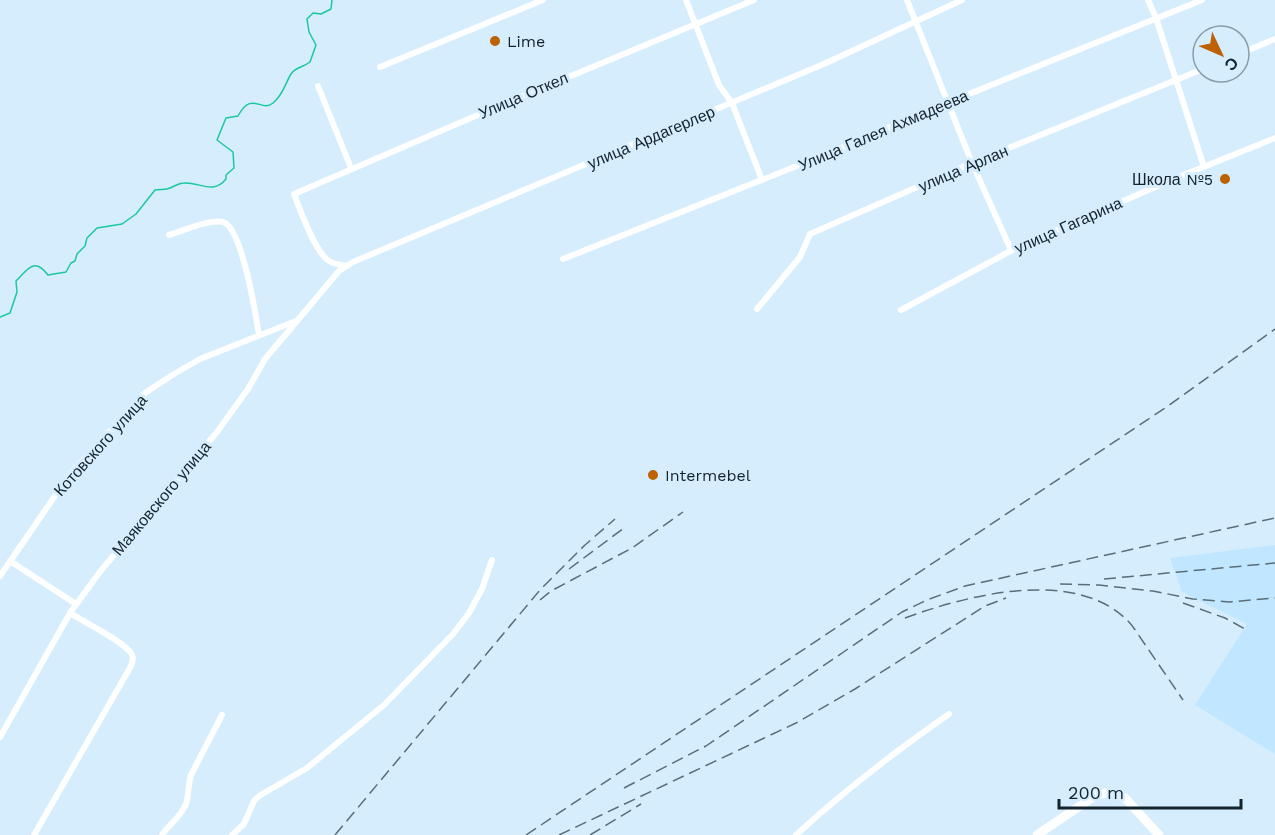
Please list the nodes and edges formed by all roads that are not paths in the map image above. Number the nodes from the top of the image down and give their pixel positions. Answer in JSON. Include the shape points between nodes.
{"nodes":[{"id":1,"x":543,"y":0,"type":"edge"},
{"id":2,"x":686,"y":0,"type":"edge"},
{"id":3,"x":754,"y":0,"type":"edge"},
{"id":4,"x":907,"y":0,"type":"edge"},
{"id":5,"x":962,"y":0,"type":"edge"},
{"id":6,"x":1148,"y":0,"type":"edge"},
{"id":7,"x":1202,"y":0,"type":"edge"},
{"id":8,"x":1156,"y":18,"type":"junction"},
{"id":9,"x":915,"y":20,"type":"junction"},
{"id":10,"x":695,"y":24,"type":"junction"},
{"id":11,"x":1275,"y":39,"type":"edge"},
{"id":12,"x":1251,"y":49,"type":"edge"},
{"id":13,"x":380,"y":67,"type":"dead end"},
{"id":14,"x":1191,"y":74,"type":"edge"},
{"id":15,"x":1177,"y":80,"type":"junction"},
{"id":16,"x":318,"y":86,"type":"dead end"},
{"id":17,"x":949,"y":102,"type":"junction"},
{"id":18,"x":732,"y":103,"type":"junction"},
{"id":19,"x":1275,"y":138,"type":"edge"},
{"id":20,"x":972,"y":163,"type":"junction"},
{"id":21,"x":1204,"y":167,"type":"junction"},
{"id":22,"x":351,"y":168,"type":"junction"},
{"id":23,"x":762,"y":180,"type":"junction"},
{"id":24,"x":169,"y":235,"type":"dead end"},
{"id":25,"x":1011,"y":250,"type":"junction"},
{"id":26,"x":563,"y":259,"type":"dead end"},
{"id":27,"x":346,"y":266,"type":"junction"},
{"id":28,"x":339,"y":271,"type":"joint"},
{"id":29,"x":757,"y":309,"type":"dead end"},
{"id":30,"x":901,"y":310,"type":"dead end"},
{"id":31,"x":297,"y":320,"type":"junction"},
{"id":32,"x":259,"y":335,"type":"junction"},
{"id":33,"x":492,"y":560,"type":"dead end"},
{"id":34,"x":10,"y":561,"type":"junction"},
{"id":35,"x":0,"y":576,"type":"edge"},
{"id":36,"x":76,"y":604,"type":"junction"},
{"id":37,"x":70,"y":613,"type":"junction"},
{"id":38,"x":949,"y":714,"type":"dead end"},
{"id":39,"x":222,"y":715,"type":"dead end"},
{"id":40,"x":0,"y":737,"type":"edge"},
{"id":41,"x":34,"y":835,"type":"edge"},
{"id":42,"x":162,"y":835,"type":"edge"},
{"id":43,"x":232,"y":835,"type":"edge"},
{"id":44,"x":796,"y":835,"type":"edge"},
{"id":45,"x":1037,"y":835,"type":"edge"},
{"id":46,"x":1159,"y":835,"type":"edge"}],
"edges":[{"from":1,"to":13,"type":"street"},
{"from":2,"to":10,"type":"street"},
{"from":3,"to":10,"type":"street","name":"Улица Откел"},
{"from":4,"to":9,"type":"street"},
{"from":5,"to":9,"type":"street","name":"улица Ардагерлер"},
{"from":6,"to":8,"type":"street"},
{"from":7,"to":8,"type":"street","name":"Улица Галея Ахмадеева"},
{"from":8,"to":15,"type":"street"},
{"from":8,"to":17,"type":"street","name":"Улица Галея Ахмадеева"},
{"from":9,"to":17,"type":"street"},
{"from":9,"to":18,"type":"street","name":"улица Ардагерлер"},
{"from":10,"to":18,"type":"street","via":[[719,86]]},
{"from":10,"to":22,"type":"street","name":"Улица Откел"},
{"from":11,"to":12,"type":"street"},
{"from":14,"to":15,"type":"street","name":"улица Арлан"},
{"from":15,"to":20,"type":"street","name":"улица Арлан"},
{"from":15,"to":21,"type":"street"},
{"from":16,"to":22,"type":"street"},
{"from":17,"to":20,"type":"street"},
{"from":17,"to":23,"type":"street","name":"Улица Галея Ахмадеева"},
{"from":18,"to":23,"type":"street"},
{"from":18,"to":27,"type":"street","name":"улица Ардагерлер"},
{"from":19,"to":21,"type":"street","name":"улица Гагарина"},
{"from":20,"to":25,"type":"street"},
{"from":20,"to":29,"type":"street","name":"улица Арлан","via":[[810,234],[800,257]]},
{"from":21,"to":25,"type":"street","name":"улица Гагарина"},
{"from":22,"to":27,"type":"street","name":"Улица Откел","via":[[294,194],[324,257]]},
{"from":23,"to":26,"type":"street","name":"Улица Галея Ахмадеева"},
{"from":24,"to":32,"type":"street","via":[[210,223],[223,222],[231,227],[248,271]]},
{"from":25,"to":30,"type":"street","name":"улица Гагарина"},
{"from":27,"to":28,"type":"street","name":"улица Ардагерлер"},
{"from":28,"to":31,"type":"street","name":"Маяковского улица"},
{"from":31,"to":32,"type":"street","name":"Котовского улица"},
{"from":31,"to":36,"type":"street","name":"Маяковского улица","via":[[265,358],[235,410]]},
{"from":32,"to":34,"type":"street","name":"Котовского улица","via":[[200,359],[145,393],[70,474]]},
{"from":33,"to":43,"type":"street","via":[[482,589],[453,634],[384,705],[307,768],[259,796],[244,824]]},
{"from":34,"to":35,"type":"street","name":"Котовского улица"},
{"from":34,"to":36,"type":"street"},
{"from":36,"to":37,"type":"street","name":"Маяковского улица"},
{"from":37,"to":40,"type":"street","name":"Маяковского улица"},
{"from":37,"to":41,"type":"street","via":[[120,643],[133,659]]},
{"from":38,"to":44,"type":"street","via":[[888,756]]},
{"from":39,"to":42,"type":"street","via":[[191,775],[186,803]]},
{"from":45,"to":46,"type":"main road","via":[[1096,795],[1111,792],[1125,798]]}]}
